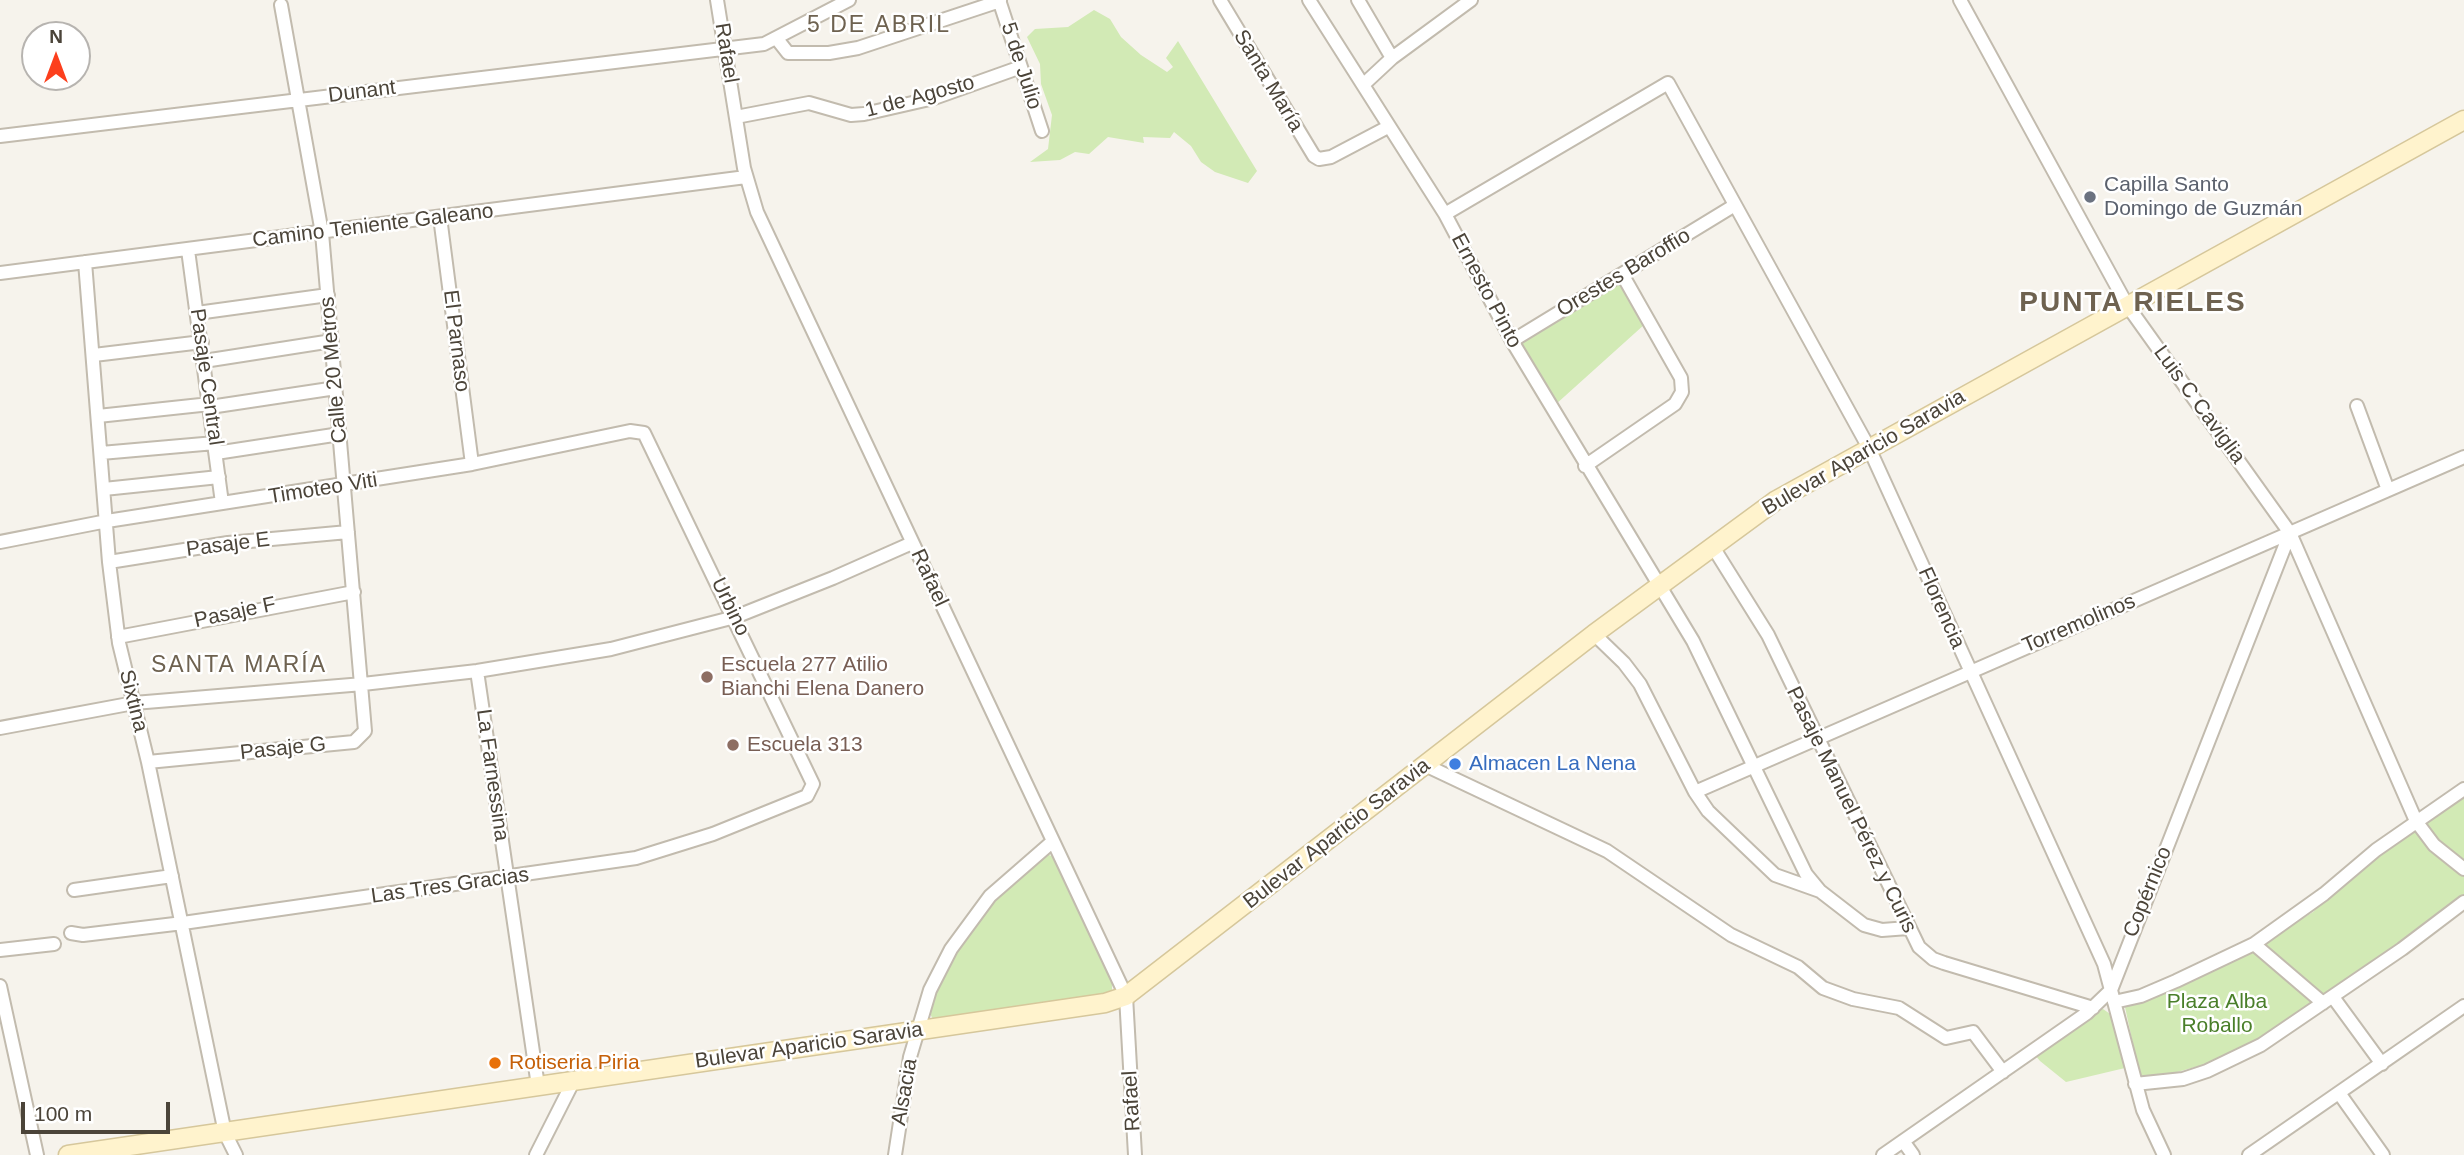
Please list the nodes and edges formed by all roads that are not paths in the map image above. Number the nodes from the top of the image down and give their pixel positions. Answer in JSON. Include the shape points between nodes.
{"nodes":[{"id":1,"x":718,"y":0,"type":"edge"},
{"id":2,"x":849,"y":0,"type":"edge"},
{"id":3,"x":1000,"y":0,"type":"edge"},
{"id":4,"x":1220,"y":0,"type":"edge"},
{"id":5,"x":1309,"y":0,"type":"edge"},
{"id":6,"x":1358,"y":0,"type":"edge"},
{"id":7,"x":1446,"y":0,"type":"edge"},
{"id":8,"x":1471,"y":0,"type":"edge"},
{"id":9,"x":1960,"y":0,"type":"edge"},
{"id":10,"x":281,"y":5,"type":"dead end"},
{"id":11,"x":1453,"y":12,"type":"junction"},
{"id":12,"x":777,"y":39,"type":"junction"},
{"id":13,"x":724,"y":48,"type":"junction"},
{"id":14,"x":1392,"y":58,"type":"junction"},
{"id":15,"x":1021,"y":67,"type":"junction"},
{"id":16,"x":1363,"y":85,"type":"junction"},
{"id":17,"x":299,"y":99,"type":"junction"},
{"id":18,"x":736,"y":117,"type":"junction"},
{"id":19,"x":2463,"y":123,"type":"edge"},
{"id":20,"x":1388,"y":127,"type":"junction"},
{"id":21,"x":1042,"y":131,"type":"dead end"},
{"id":22,"x":0,"y":136,"type":"edge"},
{"id":23,"x":746,"y":177,"type":"junction"},
{"id":24,"x":1735,"y":205,"type":"junction"},
{"id":25,"x":1445,"y":214,"type":"junction"},
{"id":26,"x":440,"y":217,"type":"junction"},
{"id":27,"x":322,"y":233,"type":"junction"},
{"id":28,"x":188,"y":250,"type":"junction"},
{"id":29,"x":85,"y":262,"type":"junction"},
{"id":30,"x":0,"y":273,"type":"edge"},
{"id":31,"x":1622,"y":274,"type":"junction"},
{"id":32,"x":328,"y":295,"type":"junction"},
{"id":33,"x":2127,"y":305,"type":"junction"},
{"id":34,"x":197,"y":313,"type":"junction"},
{"id":35,"x":332,"y":341,"type":"junction"},
{"id":36,"x":1513,"y":341,"type":"junction"},
{"id":37,"x":202,"y":342,"type":"junction"},
{"id":38,"x":94,"y":355,"type":"junction"},
{"id":39,"x":204,"y":361,"type":"junction"},
{"id":40,"x":337,"y":388,"type":"junction"},
{"id":41,"x":210,"y":405,"type":"junction"},
{"id":42,"x":2357,"y":406,"type":"dead end"},
{"id":43,"x":98,"y":416,"type":"junction"},
{"id":44,"x":644,"y":433,"type":"joint"},
{"id":45,"x":340,"y":434,"type":"junction"},
{"id":46,"x":215,"y":448,"type":"junction"},
{"id":47,"x":1869,"y":448,"type":"junction"},
{"id":48,"x":101,"y":453,"type":"junction"},
{"id":49,"x":2464,"y":457,"type":"edge"},
{"id":50,"x":472,"y":464,"type":"junction"},
{"id":51,"x":1585,"y":466,"type":"junction"},
{"id":52,"x":219,"y":477,"type":"junction"},
{"id":53,"x":344,"y":486,"type":"junction"},
{"id":54,"x":104,"y":489,"type":"junction"},
{"id":55,"x":2388,"y":490,"type":"junction"},
{"id":56,"x":222,"y":503,"type":"junction"},
{"id":57,"x":107,"y":520,"type":"junction"},
{"id":58,"x":348,"y":533,"type":"junction"},
{"id":59,"x":2290,"y":533,"type":"junction"},
{"id":60,"x":0,"y":542,"type":"edge"},
{"id":61,"x":912,"y":543,"type":"junction"},
{"id":62,"x":1713,"y":547,"type":"junction"},
{"id":63,"x":109,"y":562,"type":"junction"},
{"id":64,"x":1659,"y":586,"type":"junction"},
{"id":65,"x":354,"y":592,"type":"junction"},
{"id":66,"x":735,"y":617,"type":"junction"},
{"id":67,"x":1594,"y":635,"type":"junction"},
{"id":68,"x":118,"y":637,"type":"junction"},
{"id":69,"x":477,"y":671,"type":"junction"},
{"id":70,"x":1969,"y":672,"type":"junction"},
{"id":71,"x":363,"y":684,"type":"junction"},
{"id":72,"x":134,"y":703,"type":"junction"},
{"id":73,"x":0,"y":727,"type":"edge"},
{"id":74,"x":1818,"y":738,"type":"junction"},
{"id":75,"x":148,"y":762,"type":"junction"},
{"id":76,"x":1425,"y":765,"type":"junction"},
{"id":77,"x":1754,"y":766,"type":"junction"},
{"id":78,"x":813,"y":784,"type":"joint"},
{"id":79,"x":2464,"y":789,"type":"edge"},
{"id":80,"x":1695,"y":792,"type":"junction"},
{"id":81,"x":2416,"y":821,"type":"junction"},
{"id":82,"x":1052,"y":842,"type":"junction"},
{"id":83,"x":2464,"y":869,"type":"edge"},
{"id":84,"x":172,"y":876,"type":"junction"},
{"id":85,"x":507,"y":878,"type":"junction"},
{"id":86,"x":74,"y":890,"type":"dead end"},
{"id":87,"x":1820,"y":891,"type":"junction"},
{"id":88,"x":2464,"y":902,"type":"edge"},
{"id":89,"x":183,"y":923,"type":"junction"},
{"id":90,"x":1908,"y":928,"type":"junction"},
{"id":91,"x":71,"y":933,"type":"dead end"},
{"id":92,"x":54,"y":944,"type":"dead end"},
{"id":93,"x":2254,"y":944,"type":"junction"},
{"id":94,"x":0,"y":950,"type":"edge"},
{"id":95,"x":0,"y":986,"type":"edge"},
{"id":96,"x":1126,"y":996,"type":"junction"},
{"id":97,"x":2113,"y":996,"type":"junction"},
{"id":98,"x":2328,"y":1000,"type":"junction"},
{"id":99,"x":2464,"y":1006,"type":"edge"},
{"id":100,"x":2093,"y":1008,"type":"junction"},
{"id":101,"x":917,"y":1030,"type":"junction"},
{"id":102,"x":2382,"y":1064,"type":"junction"},
{"id":103,"x":2003,"y":1072,"type":"junction"},
{"id":104,"x":574,"y":1080,"type":"junction"},
{"id":105,"x":2135,"y":1084,"type":"junction"},
{"id":106,"x":538,"y":1086,"type":"junction"},
{"id":107,"x":2339,"y":1093,"type":"junction"},
{"id":108,"x":225,"y":1133,"type":"junction"},
{"id":109,"x":1903,"y":1141,"type":"junction"},
{"id":110,"x":147,"y":1149,"type":"edge"},
{"id":111,"x":37,"y":1155,"type":"edge"},
{"id":112,"x":68,"y":1155,"type":"edge"},
{"id":113,"x":236,"y":1155,"type":"edge"},
{"id":114,"x":536,"y":1155,"type":"edge"},
{"id":115,"x":895,"y":1155,"type":"edge"},
{"id":116,"x":1135,"y":1155,"type":"edge"},
{"id":117,"x":1883,"y":1155,"type":"edge"},
{"id":118,"x":1913,"y":1155,"type":"edge"},
{"id":119,"x":2164,"y":1155,"type":"edge"},
{"id":120,"x":2249,"y":1155,"type":"edge"},
{"id":121,"x":2383,"y":1155,"type":"edge"}],
"edges":[{"from":1,"to":13,"type":"street","name":"Rafael"},
{"from":2,"to":12,"type":"street","name":"Dunant"},
{"from":3,"to":12,"type":"street","via":[[858,48],[788,53]]},
{"from":3,"to":15,"type":"street","name":"5 de Julio"},
{"from":4,"to":20,"type":"street","name":"Santa María","via":[[1310,152],[1319,159]]},
{"from":5,"to":16,"type":"street","name":"Ernesto Pinto"},
{"from":6,"to":14,"type":"street"},
{"from":7,"to":11,"type":"street"},
{"from":8,"to":11,"type":"street"},
{"from":9,"to":33,"type":"street","name":"Luis C Caviglia"},
{"from":10,"to":17,"type":"street","name":"Calle 20 Metros"},
{"from":11,"to":14,"type":"street"},
{"from":12,"to":13,"type":"street","name":"Dunant"},
{"from":13,"to":17,"type":"street","name":"Dunant"},
{"from":13,"to":18,"type":"street","name":"Rafael"},
{"from":14,"to":16,"type":"street"},
{"from":15,"to":18,"type":"street","name":"1 de Agosto","via":[[934,98],[864,114],[851,115],[809,103]]},
{"from":15,"to":21,"type":"street","name":"5 de Julio"},
{"from":16,"to":20,"type":"street","name":"Ernesto Pinto"},
{"from":17,"to":22,"type":"street","name":"Dunant"},
{"from":17,"to":27,"type":"street","name":"Calle 20 Metros"},
{"from":18,"to":23,"type":"street","name":"Rafael"},
{"from":19,"to":33,"type":"street","name":"Bulevar Aparicio Saravia"},
{"from":20,"to":25,"type":"street","name":"Ernesto Pinto"},
{"from":23,"to":26,"type":"street","name":"Camino Teniente Galeano"},
{"from":23,"to":61,"type":"street","name":"Rafael","via":[[757,212]]},
{"from":24,"to":25,"type":"street","name":"Florencia","via":[[1668,83]]},
{"from":24,"to":31,"type":"street","name":"Orestes Baroffio"},
{"from":24,"to":47,"type":"street","name":"Florencia"},
{"from":25,"to":36,"type":"street","name":"Ernesto Pinto"},
{"from":26,"to":27,"type":"street","name":"Camino Teniente Galeano"},
{"from":26,"to":50,"type":"street","name":"El Parnaso"},
{"from":27,"to":28,"type":"street","name":"Camino Teniente Galeano"},
{"from":27,"to":32,"type":"street","name":"Calle 20 Metros"},
{"from":28,"to":29,"type":"street","name":"Camino Teniente Galeano"},
{"from":28,"to":34,"type":"street","name":"Pasaje Central"},
{"from":29,"to":30,"type":"street","name":"Camino Teniente Galeano"},
{"from":29,"to":38,"type":"street","name":"Sixtina"},
{"from":31,"to":36,"type":"street","name":"Orestes Baroffio"},
{"from":31,"to":51,"type":"street","via":[[1681,378],[1682,392],[1675,404]]},
{"from":32,"to":34,"type":"street"},
{"from":32,"to":35,"type":"street","name":"Calle 20 Metros"},
{"from":33,"to":47,"type":"street","name":"Bulevar Aparicio Saravia"},
{"from":33,"to":59,"type":"street","name":"Luis C Caviglia"},
{"from":34,"to":37,"type":"street","name":"Pasaje Central"},
{"from":35,"to":39,"type":"street"},
{"from":35,"to":40,"type":"street","name":"Calle 20 Metros"},
{"from":36,"to":51,"type":"street","name":"Ernesto Pinto"},
{"from":37,"to":38,"type":"street"},
{"from":37,"to":39,"type":"street","name":"Pasaje Central"},
{"from":38,"to":43,"type":"street","name":"Sixtina"},
{"from":39,"to":41,"type":"street","name":"Pasaje Central"},
{"from":40,"to":41,"type":"street"},
{"from":40,"to":45,"type":"street","name":"Calle 20 Metros"},
{"from":41,"to":43,"type":"street"},
{"from":41,"to":46,"type":"street","name":"Pasaje Central"},
{"from":42,"to":55,"type":"street"},
{"from":43,"to":48,"type":"street","name":"Sixtina"},
{"from":44,"to":50,"type":"street","name":"Timoteo Viti","via":[[630,431]]},
{"from":44,"to":66,"type":"street","name":"Urbino"},
{"from":45,"to":46,"type":"street"},
{"from":45,"to":53,"type":"street","name":"Calle 20 Metros"},
{"from":46,"to":48,"type":"street"},
{"from":46,"to":52,"type":"street","name":"Pasaje Central"},
{"from":47,"to":62,"type":"street","name":"Bulevar Aparicio Saravia","via":[[1775,501]]},
{"from":47,"to":70,"type":"street","name":"Florencia"},
{"from":48,"to":54,"type":"street","name":"Sixtina"},
{"from":49,"to":55,"type":"street","name":"Torremolinos"},
{"from":50,"to":53,"type":"street","name":"Timoteo Viti"},
{"from":51,"to":64,"type":"street","name":"Ernesto Pinto"},
{"from":52,"to":54,"type":"street"},
{"from":52,"to":56,"type":"street","name":"Pasaje Central"},
{"from":53,"to":56,"type":"street","name":"Timoteo Viti"},
{"from":53,"to":58,"type":"street","name":"Calle 20 Metros"},
{"from":54,"to":57,"type":"street","name":"Sixtina"},
{"from":55,"to":59,"type":"street","name":"Torremolinos"},
{"from":56,"to":57,"type":"street","name":"Timoteo Viti"},
{"from":57,"to":60,"type":"street","name":"Timoteo Viti"},
{"from":57,"to":63,"type":"street","name":"Sixtina"},
{"from":58,"to":63,"type":"street","name":"Pasaje E","via":[[228,543]]},
{"from":58,"to":65,"type":"street","name":"Calle 20 Metros"},
{"from":59,"to":70,"type":"street","name":"Torremolinos"},
{"from":59,"to":81,"type":"street","name":"Luis C Caviglia"},
{"from":59,"to":97,"type":"street","name":"Copérnico"},
{"from":61,"to":66,"type":"street"},
{"from":61,"to":82,"type":"street","name":"Rafael"},
{"from":62,"to":64,"type":"street","name":"Bulevar Aparicio Saravia"},
{"from":62,"to":74,"type":"street","name":"Pasaje Manuel Pérez y Curis","via":[[1768,635]]},
{"from":63,"to":68,"type":"street","name":"Sixtina"},
{"from":64,"to":67,"type":"street","name":"Bulevar Aparicio Saravia"},
{"from":64,"to":77,"type":"street","name":"Ernesto Pinto","via":[[1693,641]]},
{"from":65,"to":68,"type":"street","name":"Pasaje F"},
{"from":65,"to":71,"type":"street","name":"Calle 20 Metros"},
{"from":66,"to":69,"type":"street","via":[[611,649]]},
{"from":66,"to":78,"type":"street","name":"Urbino"},
{"from":67,"to":76,"type":"street","name":"Bulevar Aparicio Saravia"},
{"from":67,"to":80,"type":"street","via":[[1640,684]]},
{"from":68,"to":72,"type":"street","name":"Sixtina"},
{"from":69,"to":71,"type":"street"},
{"from":69,"to":85,"type":"street","name":"La Farnessina"},
{"from":70,"to":74,"type":"street","name":"Torremolinos"},
{"from":70,"to":97,"type":"street","name":"Florencia","via":[[2104,964]]},
{"from":71,"to":72,"type":"street"},
{"from":71,"to":75,"type":"street","name":"Pasaje G","via":[[365,731],[354,742]]},
{"from":72,"to":73,"type":"street"},
{"from":72,"to":75,"type":"street","name":"Sixtina"},
{"from":74,"to":77,"type":"street","name":"Torremolinos"},
{"from":74,"to":90,"type":"street","name":"Pasaje Manuel Pérez y Curis"},
{"from":75,"to":84,"type":"street","name":"Sixtina"},
{"from":76,"to":96,"type":"street","name":"Bulevar Aparicio Saravia"},
{"from":76,"to":103,"type":"street","via":[[1607,852],[1731,935],[1798,967],[1823,988],[1862,1002],[1899,1008],[1946,1038],[1973,1032]]},
{"from":77,"to":80,"type":"street","name":"Torremolinos"},
{"from":77,"to":87,"type":"street","name":"Ernesto Pinto","via":[[1806,874]]},
{"from":78,"to":85,"type":"street","name":"Las Tres Gracias","via":[[807,796],[636,858]]},
{"from":79,"to":81,"type":"street"},
{"from":80,"to":87,"type":"street","via":[[1775,874]]},
{"from":81,"to":83,"type":"street","name":"Luis C Caviglia","via":[[2434,845]]},
{"from":81,"to":93,"type":"street","via":[[2281,928]]},
{"from":82,"to":96,"type":"street","name":"Rafael"},
{"from":82,"to":101,"type":"street","name":"Alsacia","via":[[990,896],[957,938],[930,990]]},
{"from":84,"to":86,"type":"street"},
{"from":84,"to":89,"type":"street","name":"Sixtina"},
{"from":85,"to":89,"type":"street","name":"Las Tres Gracias"},
{"from":85,"to":106,"type":"street","name":"La Farnessina"},
{"from":87,"to":90,"type":"street","via":[[1864,925],[1882,930]]},
{"from":88,"to":98,"type":"street"},
{"from":89,"to":91,"type":"street","name":"Las Tres Gracias"},
{"from":89,"to":108,"type":"street","name":"Sixtina"},
{"from":90,"to":100,"type":"street","name":"Pasaje Manuel Pérez y Curis","via":[[1933,959]]},
{"from":92,"to":94,"type":"street"},
{"from":93,"to":97,"type":"street","via":[[2152,991]]},
{"from":93,"to":98,"type":"street"},
{"from":95,"to":111,"type":"street"},
{"from":96,"to":101,"type":"street","name":"Bulevar Aparicio Saravia","via":[[1105,1003]]},
{"from":96,"to":116,"type":"street","name":"Rafael"},
{"from":97,"to":100,"type":"street","name":"Copérnico"},
{"from":97,"to":105,"type":"street","name":"Florencia"},
{"from":98,"to":102,"type":"street"},
{"from":98,"to":105,"type":"street","via":[[2261,1045],[2207,1071],[2171,1082]]},
{"from":99,"to":102,"type":"street"},
{"from":100,"to":103,"type":"street","name":"Copérnico"},
{"from":101,"to":104,"type":"street","name":"Bulevar Aparicio Saravia"},
{"from":101,"to":115,"type":"street","name":"Alsacia"},
{"from":102,"to":107,"type":"street"},
{"from":103,"to":109,"type":"street","name":"Copérnico"},
{"from":104,"to":106,"type":"street","name":"Bulevar Aparicio Saravia"},
{"from":104,"to":114,"type":"street"},
{"from":105,"to":119,"type":"street","name":"Florencia","via":[[2151,1133]]},
{"from":106,"to":108,"type":"street","name":"Bulevar Aparicio Saravia"},
{"from":107,"to":120,"type":"street"},
{"from":107,"to":121,"type":"street"},
{"from":108,"to":110,"type":"street","name":"Bulevar Aparicio Saravia"},
{"from":108,"to":113,"type":"street","name":"Sixtina"},
{"from":109,"to":117,"type":"street","name":"Copérnico"},
{"from":109,"to":118,"type":"street"},
{"from":110,"to":112,"type":"street","name":"Bulevar Aparicio Saravia"}]}
